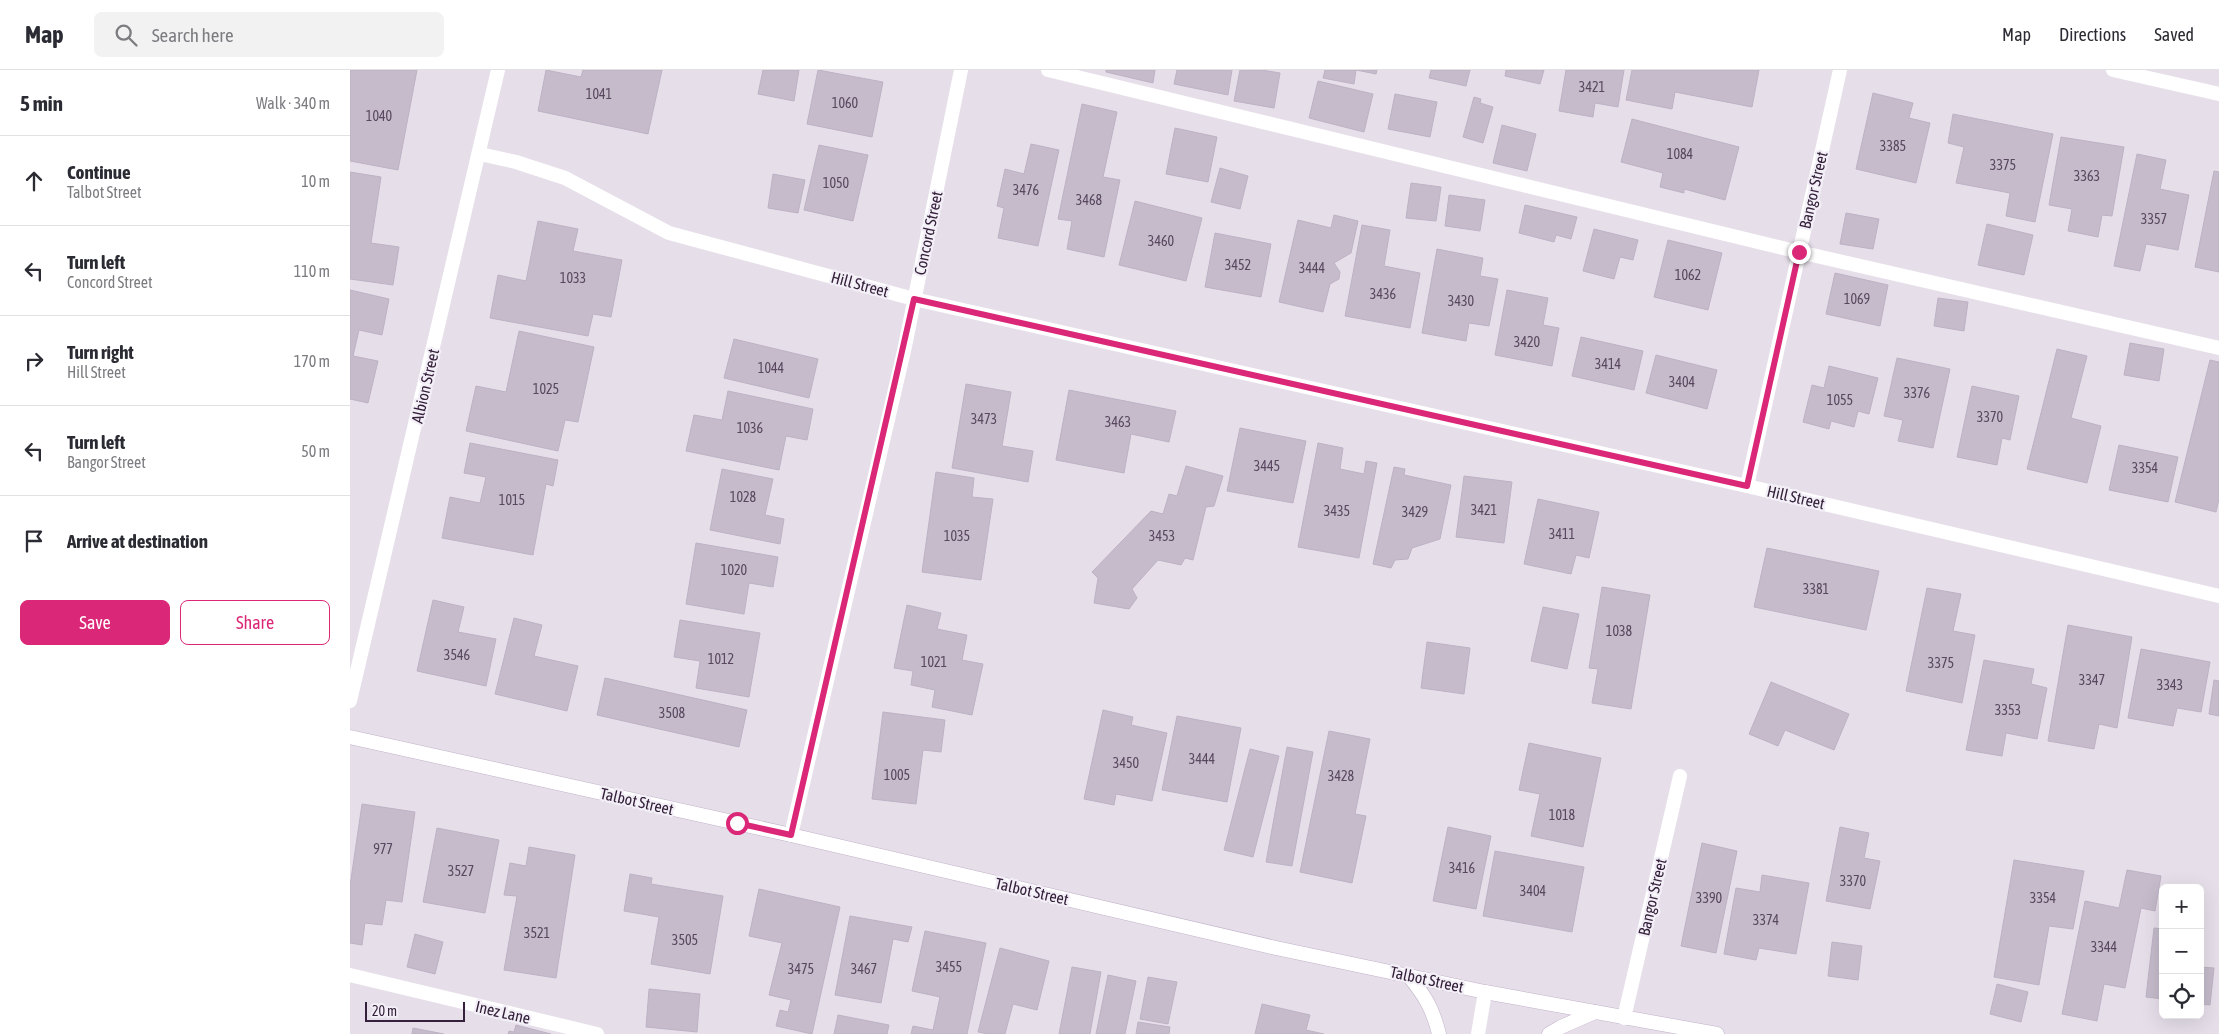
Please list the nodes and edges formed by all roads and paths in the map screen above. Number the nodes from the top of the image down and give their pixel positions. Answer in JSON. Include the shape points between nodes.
{"nodes":[{"id":1,"x":498,"y":70,"type":"edge"},
{"id":2,"x":961,"y":70,"type":"edge"},
{"id":3,"x":1048,"y":70,"type":"edge"},
{"id":4,"x":1840,"y":70,"type":"edge"},
{"id":5,"x":2112,"y":70,"type":"edge"},
{"id":6,"x":2219,"y":94,"type":"edge"},
{"id":7,"x":480,"y":154,"type":"junction"},
{"id":8,"x":1799,"y":252,"type":"junction"},
{"id":9,"x":914,"y":299,"type":"junction"},
{"id":10,"x":2219,"y":348,"type":"edge"},
{"id":11,"x":1747,"y":486,"type":"junction"},
{"id":12,"x":2219,"y":596,"type":"edge"},
{"id":13,"x":350,"y":701,"type":"edge"},
{"id":14,"x":350,"y":737,"type":"edge"},
{"id":15,"x":1680,"y":776,"type":"dead end"},
{"id":16,"x":791,"y":835,"type":"junction"},
{"id":17,"x":350,"y":975,"type":"edge"},
{"id":18,"x":1409,"y":976,"type":"junction"},
{"id":19,"x":1485,"y":992,"type":"junction"},
{"id":20,"x":1595,"y":1012,"type":"junction"},
{"id":21,"x":1624,"y":1018,"type":"junction"},
{"id":22,"x":1694,"y":1032,"type":"edge"},
{"id":23,"x":597,"y":1034,"type":"edge"},
{"id":24,"x":1439,"y":1034,"type":"edge"},
{"id":25,"x":1478,"y":1034,"type":"edge"},
{"id":26,"x":1550,"y":1034,"type":"edge"},
{"id":27,"x":1717,"y":1034,"type":"edge"}],
"edges":[{"from":1,"to":7,"type":"street","name":"Albion Street"},
{"from":2,"to":9,"type":"street","name":"Concord Street"},
{"from":3,"to":8,"type":"street"},
{"from":4,"to":8,"type":"street","name":"Bangor Street"},
{"from":5,"to":6,"type":"street"},
{"from":7,"to":9,"type":"street","name":"Hill Street","via":[[565,178],[669,233]]},
{"from":7,"to":13,"type":"street","name":"Albion Street"},
{"from":8,"to":10,"type":"street"},
{"from":8,"to":11,"type":"street","name":"Bangor Street"},
{"from":9,"to":11,"type":"street","name":"Hill Street"},
{"from":9,"to":16,"type":"street","name":"Concord Street"},
{"from":11,"to":12,"type":"street","name":"Hill Street"},
{"from":14,"to":16,"type":"street","name":"Talbot Street"},
{"from":15,"to":21,"type":"street","name":"Bangor Street"},
{"from":16,"to":18,"type":"street","name":"Talbot Street","via":[[1266,946]]},
{"from":17,"to":23,"type":"street","name":"Inez Lane"},
{"from":18,"to":19,"type":"street","name":"Talbot Street"},
{"from":18,"to":24,"type":"street","via":[[1434,1013]]},
{"from":19,"to":20,"type":"street","name":"Talbot Street"},
{"from":19,"to":25,"type":"street"},
{"from":20,"to":21,"type":"street","name":"Talbot Street"},
{"from":20,"to":26,"type":"street"},
{"from":21,"to":22,"type":"street","name":"Talbot Street"},
{"from":22,"to":27,"type":"street","name":"Talbot Street"}]}
